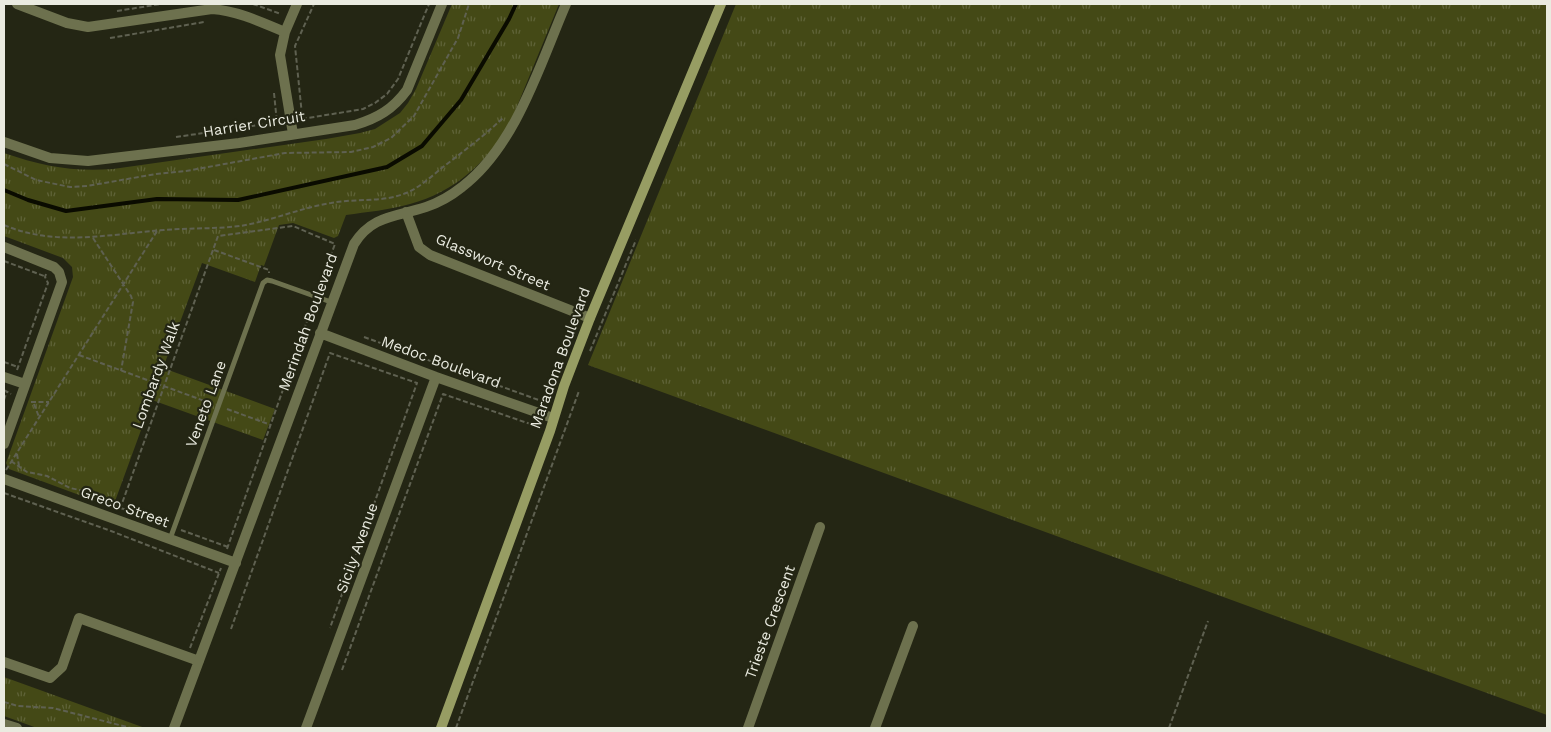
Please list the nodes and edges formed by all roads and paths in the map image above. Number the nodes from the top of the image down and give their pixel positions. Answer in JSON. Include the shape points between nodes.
{"nodes":[{"id":1,"x":17,"y":4,"type":"edge"},
{"id":2,"x":161,"y":4,"type":"edge"},
{"id":3,"x":253,"y":4,"type":"edge"},
{"id":4,"x":296,"y":4,"type":"edge"},
{"id":5,"x":314,"y":4,"type":"edge"},
{"id":6,"x":428,"y":4,"type":"edge"},
{"id":7,"x":442,"y":4,"type":"edge"},
{"id":8,"x":566,"y":4,"type":"edge"},
{"id":9,"x":721,"y":4,"type":"edge"},
{"id":10,"x":181,"y":8,"type":"edge"},
{"id":11,"x":114,"y":11,"type":"dead end"},
{"id":12,"x":282,"y":14,"type":"dead end"},
{"id":13,"x":205,"y":22,"type":"dead end"},
{"id":14,"x":285,"y":32,"type":"junction"},
{"id":15,"x":110,"y":38,"type":"dead end"},
{"id":16,"x":505,"y":116,"type":"dead end"},
{"id":17,"x":277,"y":123,"type":"dead end"},
{"id":18,"x":293,"y":134,"type":"junction"},
{"id":19,"x":176,"y":137,"type":"dead end"},
{"id":20,"x":4,"y":142,"type":"edge"},
{"id":21,"x":406,"y":212,"type":"junction"},
{"id":22,"x":4,"y":225,"type":"edge"},
{"id":23,"x":157,"y":231,"type":"junction"},
{"id":24,"x":93,"y":237,"type":"junction"},
{"id":25,"x":4,"y":248,"type":"edge"},
{"id":26,"x":214,"y":250,"type":"junction"},
{"id":27,"x":4,"y":262,"type":"edge"},
{"id":28,"x":269,"y":280,"type":"junction"},
{"id":29,"x":123,"y":284,"type":"junction"},
{"id":30,"x":316,"y":297,"type":"junction"},
{"id":31,"x":331,"y":302,"type":"junction"},
{"id":32,"x":590,"y":318,"type":"junction"},
{"id":33,"x":320,"y":333,"type":"junction"},
{"id":34,"x":364,"y":337,"type":"dead end"},
{"id":35,"x":79,"y":355,"type":"junction"},
{"id":36,"x":4,"y":362,"type":"edge"},
{"id":37,"x":121,"y":371,"type":"junction"},
{"id":38,"x":4,"y":377,"type":"edge"},
{"id":39,"x":436,"y":377,"type":"junction"},
{"id":40,"x":25,"y":384,"type":"junction"},
{"id":41,"x":164,"y":386,"type":"junction"},
{"id":42,"x":6,"y":391,"type":"edge"},
{"id":43,"x":579,"y":391,"type":"dead end"},
{"id":44,"x":4,"y":400,"type":"edge"},
{"id":45,"x":28,"y":401,"type":"dead end"},
{"id":46,"x":49,"y":402,"type":"junction"},
{"id":47,"x":34,"y":404,"type":"junction"},
{"id":48,"x":218,"y":406,"type":"junction"},
{"id":49,"x":557,"y":406,"type":"junction"},
{"id":50,"x":39,"y":417,"type":"junction"},
{"id":51,"x":553,"y":418,"type":"junction"},
{"id":52,"x":271,"y":425,"type":"junction"},
{"id":53,"x":550,"y":431,"type":"junction"},
{"id":54,"x":4,"y":444,"type":"edge"},
{"id":55,"x":16,"y":453,"type":"junction"},
{"id":56,"x":11,"y":461,"type":"junction"},
{"id":57,"x":19,"y":466,"type":"junction"},
{"id":58,"x":5,"y":474,"type":"edge"},
{"id":59,"x":4,"y":493,"type":"edge"},
{"id":60,"x":820,"y":527,"type":"dead end"},
{"id":61,"x":170,"y":540,"type":"junction"},
{"id":62,"x":224,"y":560,"type":"junction"},
{"id":63,"x":236,"y":563,"type":"junction"},
{"id":64,"x":218,"y":573,"type":"junction"},
{"id":65,"x":1208,"y":621,"type":"dead end"},
{"id":66,"x":912,"y":626,"type":"dead end"},
{"id":67,"x":231,"y":629,"type":"dead end"},
{"id":68,"x":329,"y":632,"type":"dead end"},
{"id":69,"x":186,"y":657,"type":"junction"},
{"id":70,"x":199,"y":661,"type":"junction"},
{"id":71,"x":4,"y":662,"type":"edge"},
{"id":72,"x":342,"y":670,"type":"dead end"},
{"id":73,"x":4,"y":702,"type":"edge"},
{"id":74,"x":4,"y":724,"type":"edge"},
{"id":75,"x":17,"y":728,"type":"edge"},
{"id":76,"x":131,"y":728,"type":"edge"},
{"id":77,"x":175,"y":728,"type":"edge"},
{"id":78,"x":306,"y":728,"type":"edge"},
{"id":79,"x":441,"y":728,"type":"edge"},
{"id":80,"x":456,"y":728,"type":"edge"},
{"id":81,"x":748,"y":728,"type":"edge"},
{"id":82,"x":875,"y":728,"type":"edge"},
{"id":83,"x":1168,"y":728,"type":"edge"}],
"edges":[{"from":1,"to":10,"type":"street","via":[[67,23],[88,27]]},
{"from":2,"to":11,"type":"path"},
{"from":3,"to":12,"type":"path"},
{"from":4,"to":14,"type":"street"},
{"from":5,"to":6,"type":"path","via":[[295,46],[302,119],[363,109],[387,94],[398,78]]},
{"from":7,"to":18,"type":"street","name":"Harrier Circuit","via":[[406,90],[386,113],[356,125]]},
{"from":8,"to":21,"type":"street","name":"Merindah Boulevard","via":[[526,99],[496,154],[462,187],[427,207]]},
{"from":9,"to":32,"type":"street","name":"Maradona Boulevard"},
{"from":10,"to":14,"type":"street","via":[[229,10]]},
{"from":13,"to":15,"type":"path"},
{"from":14,"to":18,"type":"street","via":[[280,55]]},
{"from":16,"to":23,"type":"path","via":[[407,193],[390,198],[318,205],[239,226]]},
{"from":17,"to":19,"type":"path"},
{"from":18,"to":20,"type":"street","name":"Harrier Circuit","via":[[88,161],[50,158]]},
{"from":21,"to":31,"type":"street","name":"Merindah Boulevard","via":[[376,222],[360,233]]},
{"from":21,"to":32,"type":"street","name":"Glasswort Street","via":[[419,247],[430,255]]},
{"from":22,"to":24,"type":"path","via":[[45,237]]},
{"from":23,"to":24,"type":"path"},
{"from":23,"to":29,"type":"path"},
{"from":24,"to":29,"type":"path"},
{"from":25,"to":40,"type":"street","via":[[50,264],[61,276],[60,290]]},
{"from":26,"to":28,"type":"path","via":[[269,270]]},
{"from":26,"to":30,"type":"path","name":"Lombardy Walk","via":[[218,236],[293,226],[336,244]]},
{"from":26,"to":41,"type":"path","name":"Lombardy Walk"},
{"from":27,"to":36,"type":"path","via":[[45,276],[48,283],[18,367]]},
{"from":28,"to":30,"type":"lane"},
{"from":28,"to":48,"type":"lane","name":"Veneto Lane","via":[[263,283]]},
{"from":29,"to":35,"type":"path"},
{"from":29,"to":37,"type":"path","via":[[131,296],[133,307]]},
{"from":30,"to":31,"type":"lane"},
{"from":30,"to":52,"type":"path"},
{"from":31,"to":33,"type":"street","name":"Merindah Boulevard"},
{"from":32,"to":49,"type":"street","name":"Maradona Boulevard"},
{"from":33,"to":39,"type":"street","name":"Medoc Boulevard"},
{"from":33,"to":63,"type":"street","name":"Merindah Boulevard"},
{"from":34,"to":49,"type":"path"},
{"from":35,"to":37,"type":"path"},
{"from":35,"to":46,"type":"path"},
{"from":37,"to":41,"type":"path"},
{"from":38,"to":40,"type":"street"},
{"from":39,"to":51,"type":"street","name":"Medoc Boulevard"},
{"from":39,"to":78,"type":"street","name":"Sicily Avenue"},
{"from":40,"to":54,"type":"street"},
{"from":41,"to":48,"type":"path"},
{"from":41,"to":57,"type":"path","name":"Lombardy Walk","via":[[120,508],[89,492],[70,488]]},
{"from":42,"to":44,"type":"path"},
{"from":43,"to":80,"type":"path"},
{"from":45,"to":47,"type":"path"},
{"from":46,"to":47,"type":"path"},
{"from":46,"to":50,"type":"path"},
{"from":47,"to":50,"type":"path"},
{"from":48,"to":52,"type":"path"},
{"from":48,"to":61,"type":"lane","name":"Veneto Lane"},
{"from":49,"to":51,"type":"street","name":"Maradona Boulevard"},
{"from":50,"to":55,"type":"path"},
{"from":51,"to":53,"type":"street","name":"Maradona Boulevard"},
{"from":52,"to":62,"type":"path"},
{"from":53,"to":72,"type":"path","via":[[443,394]]},
{"from":53,"to":79,"type":"street","name":"Maradona Boulevard"},
{"from":55,"to":56,"type":"path"},
{"from":55,"to":57,"type":"path"},
{"from":56,"to":57,"type":"path"},
{"from":56,"to":58,"type":"path"},
{"from":58,"to":61,"type":"street","name":"Greco Street"},
{"from":59,"to":64,"type":"path"},
{"from":60,"to":81,"type":"street","name":"Trieste Crescent"},
{"from":61,"to":62,"type":"street","name":"Greco Street"},
{"from":62,"to":63,"type":"street","name":"Greco Street"},
{"from":62,"to":64,"type":"path"},
{"from":63,"to":70,"type":"street","name":"Merindah Boulevard"},
{"from":64,"to":69,"type":"path"},
{"from":65,"to":83,"type":"path"},
{"from":66,"to":82,"type":"street"},
{"from":67,"to":68,"type":"path","via":[[330,353],[417,383]]},
{"from":69,"to":70,"type":"street"},
{"from":69,"to":71,"type":"street","via":[[78,618],[62,666],[50,678]]},
{"from":70,"to":77,"type":"street","name":"Merindah Boulevard"},
{"from":73,"to":76,"type":"path","via":[[53,708]]},
{"from":74,"to":75,"type":"street"}]}
